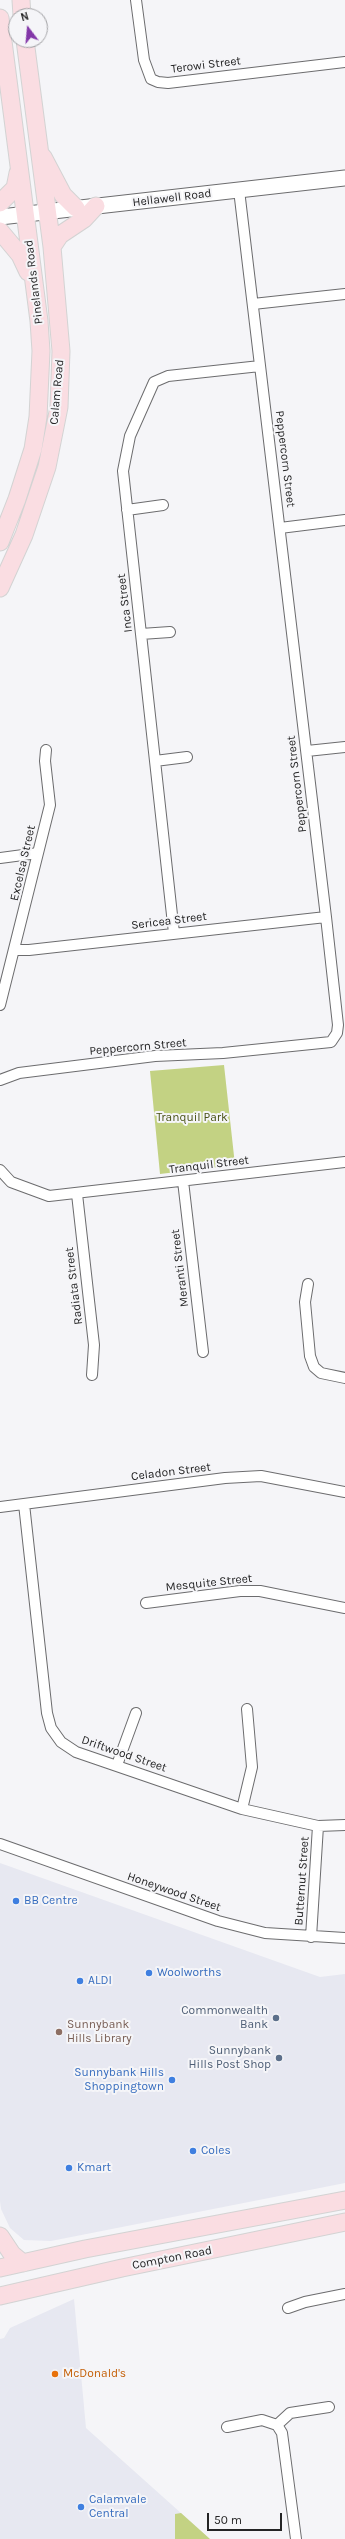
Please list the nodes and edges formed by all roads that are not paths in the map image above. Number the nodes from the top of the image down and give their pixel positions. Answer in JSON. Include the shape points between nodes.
{"nodes":[{"id":1,"x":136,"y":0,"type":"edge"},
{"id":2,"x":0,"y":18,"type":"edge"},
{"id":3,"x":26,"y":48,"type":"edge"},
{"id":4,"x":345,"y":62,"type":"edge"},
{"id":5,"x":38,"y":146,"type":"junction"},
{"id":6,"x":19,"y":166,"type":"junction"},
{"id":7,"x":345,"y":178,"type":"edge"},
{"id":8,"x":239,"y":190,"type":"junction"},
{"id":9,"x":0,"y":203,"type":"edge"},
{"id":10,"x":96,"y":206,"type":"junction"},
{"id":11,"x":76,"y":208,"type":"junction"},
{"id":12,"x":46,"y":212,"type":"junction"},
{"id":13,"x":25,"y":214,"type":"junction"},
{"id":14,"x":0,"y":217,"type":"edge"},
{"id":15,"x":0,"y":231,"type":"edge"},
{"id":16,"x":52,"y":247,"type":"junction"},
{"id":17,"x":35,"y":289,"type":"junction"},
{"id":18,"x":345,"y":294,"type":"edge"},
{"id":19,"x":253,"y":304,"type":"junction"},
{"id":20,"x":260,"y":366,"type":"junction"},
{"id":21,"x":163,"y":505,"type":"dead end"},
{"id":22,"x":127,"y":510,"type":"junction"},
{"id":23,"x":345,"y":520,"type":"edge"},
{"id":24,"x":280,"y":528,"type":"junction"},
{"id":25,"x":0,"y":542,"type":"edge"},
{"id":26,"x":0,"y":588,"type":"edge"},
{"id":27,"x":170,"y":632,"type":"dead end"},
{"id":28,"x":141,"y":634,"type":"junction"},
{"id":29,"x":345,"y":747,"type":"edge"},
{"id":30,"x":46,"y":750,"type":"dead end"},
{"id":31,"x":307,"y":751,"type":"junction"},
{"id":32,"x":187,"y":757,"type":"dead end"},
{"id":33,"x":155,"y":761,"type":"junction"},
{"id":34,"x":38,"y":853,"type":"junction"},
{"id":35,"x":0,"y":858,"type":"edge"},
{"id":36,"x":326,"y":916,"type":"junction"},
{"id":37,"x":174,"y":933,"type":"junction"},
{"id":38,"x":16,"y":950,"type":"junction"},
{"id":39,"x":0,"y":1005,"type":"edge"},
{"id":40,"x":0,"y":1080,"type":"edge"},
{"id":41,"x":345,"y":1162,"type":"edge"},
{"id":42,"x":0,"y":1170,"type":"edge"},
{"id":43,"x":183,"y":1181,"type":"junction"},
{"id":44,"x":77,"y":1194,"type":"junction"},
{"id":45,"x":308,"y":1284,"type":"dead end"},
{"id":46,"x":203,"y":1352,"type":"dead end"},
{"id":47,"x":92,"y":1375,"type":"dead end"},
{"id":48,"x":345,"y":1378,"type":"edge"},
{"id":49,"x":345,"y":1492,"type":"edge"},
{"id":50,"x":24,"y":1504,"type":"junction"},
{"id":51,"x":0,"y":1507,"type":"edge"},
{"id":52,"x":146,"y":1603,"type":"dead end"},
{"id":53,"x":345,"y":1608,"type":"edge"},
{"id":54,"x":247,"y":1709,"type":"dead end"},
{"id":55,"x":136,"y":1713,"type":"dead end"},
{"id":56,"x":117,"y":1765,"type":"junction"},
{"id":57,"x":242,"y":1809,"type":"junction"},
{"id":58,"x":345,"y":1825,"type":"edge"},
{"id":59,"x":318,"y":1826,"type":"junction"},
{"id":60,"x":0,"y":1844,"type":"edge"},
{"id":61,"x":311,"y":1937,"type":"junction"},
{"id":62,"x":345,"y":1938,"type":"edge"},
{"id":63,"x":345,"y":2200,"type":"edge"},
{"id":64,"x":345,"y":2222,"type":"edge"},
{"id":65,"x":0,"y":2236,"type":"edge"},
{"id":66,"x":23,"y":2263,"type":"junction"},
{"id":67,"x":0,"y":2268,"type":"edge"},
{"id":68,"x":345,"y":2294,"type":"edge"},
{"id":69,"x":0,"y":2296,"type":"edge"},
{"id":70,"x":288,"y":2308,"type":"dead end"},
{"id":71,"x":329,"y":2407,"type":"dead end"},
{"id":72,"x":277,"y":2424,"type":"junction"},
{"id":73,"x":227,"y":2427,"type":"dead end"},
{"id":74,"x":296,"y":2539,"type":"edge"}],
"edges":[{"from":1,"to":4,"type":"street","name":"Terowi Street","via":[[144,60],[151,80],[168,83]]},
{"from":2,"to":6,"type":"main road","name":"Pinelands Road"},
{"from":3,"to":5,"type":"main road"},
{"from":5,"to":11,"type":"main road","via":[[59,188]]},
{"from":5,"to":12,"type":"main road"},
{"from":6,"to":9,"type":"main road","via":[[16,188]]},
{"from":6,"to":13,"type":"main road","name":"Pinelands Road"},
{"from":7,"to":8,"type":"street","name":"Hellawell Road"},
{"from":8,"to":10,"type":"street","name":"Hellawell Road"},
{"from":8,"to":19,"type":"street","name":"Peppercorn Street"},
{"from":10,"to":11,"type":"street","name":"Hellawell Road"},
{"from":10,"to":16,"type":"main road","via":[[84,219],[60,235]]},
{"from":11,"to":12,"type":"street","name":"Hellawell Road"},
{"from":12,"to":13,"type":"street","name":"Hellawell Road"},
{"from":12,"to":16,"type":"main road","name":"Calam Road"},
{"from":13,"to":14,"type":"street","name":"Hellawell Road"},
{"from":13,"to":17,"type":"main road","name":"Pinelands Road"},
{"from":15,"to":17,"type":"main road","via":[[20,254]]},
{"from":16,"to":26,"type":"main road","name":"Calam Road","via":[[61,326],[58,407],[47,467],[24,534]]},
{"from":17,"to":25,"type":"main road","name":"Pinelands Road","via":[[41,351],[38,416],[31,455]]},
{"from":18,"to":19,"type":"street"},
{"from":19,"to":20,"type":"street","name":"Peppercorn Street"},
{"from":20,"to":22,"type":"street","name":"Inca Street","via":[[168,376],[154,382],[130,436],[123,471]]},
{"from":20,"to":24,"type":"street","name":"Peppercorn Street"},
{"from":21,"to":22,"type":"street"},
{"from":22,"to":28,"type":"street","name":"Inca Street"},
{"from":23,"to":24,"type":"street"},
{"from":24,"to":31,"type":"street","name":"Peppercorn Street"},
{"from":27,"to":28,"type":"street"},
{"from":28,"to":33,"type":"street","name":"Inca Street"},
{"from":29,"to":31,"type":"street"},
{"from":30,"to":34,"type":"street","name":"Excelsa Street","via":[[50,804]]},
{"from":31,"to":36,"type":"street","name":"Peppercorn Street"},
{"from":32,"to":33,"type":"street"},
{"from":33,"to":37,"type":"street","name":"Inca Street"},
{"from":34,"to":35,"type":"street"},
{"from":34,"to":38,"type":"street","name":"Excelsa Street"},
{"from":36,"to":37,"type":"street","name":"Sericea Street"},
{"from":36,"to":40,"type":"street","name":"Peppercorn Street","via":[[338,1025],[337,1033],[331,1042],[223,1053],[155,1056],[19,1073]]},
{"from":37,"to":38,"type":"street","name":"Sericea Street"},
{"from":38,"to":39,"type":"street","name":"Excelsa Street"},
{"from":41,"to":43,"type":"street","name":"Tranquil Street"},
{"from":42,"to":44,"type":"street","via":[[11,1182],[27,1190],[49,1196]]},
{"from":43,"to":44,"type":"street","name":"Tranquil Street"},
{"from":43,"to":46,"type":"street","name":"Meranti Street"},
{"from":44,"to":47,"type":"street","name":"Radiata Street","via":[[94,1345]]},
{"from":45,"to":48,"type":"street","via":[[305,1302],[310,1356],[314,1367],[321,1373]]},
{"from":49,"to":50,"type":"street","name":"Celadon Street","via":[[261,1476],[225,1478]]},
{"from":50,"to":51,"type":"street","name":"Celadon Street"},
{"from":50,"to":56,"type":"street","name":"Driftwood Street","via":[[47,1713],[51,1728],[61,1742],[76,1752]]},
{"from":52,"to":53,"type":"street","name":"Mesquite Street","via":[[240,1591],[260,1591]]},
{"from":54,"to":57,"type":"street","via":[[252,1767]]},
{"from":55,"to":56,"type":"street"},
{"from":56,"to":57,"type":"street","name":"Driftwood Street"},
{"from":57,"to":59,"type":"street","name":"Driftwood Street"},
{"from":58,"to":59,"type":"street","name":"Driftwood Street"},
{"from":59,"to":61,"type":"street","name":"Butternut Street"},
{"from":60,"to":61,"type":"street","name":"Honeywood Street","via":[[218,1921],[265,1933]]},
{"from":61,"to":62,"type":"street","name":"Honeywood Street"},
{"from":63,"to":66,"type":"main road","name":"Compton Road"},
{"from":64,"to":69,"type":"main road","name":"Compton Road","via":[[107,2271]]},
{"from":65,"to":66,"type":"main road","via":[[12,2254]]},
{"from":66,"to":67,"type":"main road","name":"Compton Road"},
{"from":68,"to":70,"type":"street"},
{"from":71,"to":72,"type":"street","via":[[290,2413]]},
{"from":72,"to":73,"type":"street","via":[[262,2420]]},
{"from":72,"to":74,"type":"street","via":[[282,2433]]}]}
